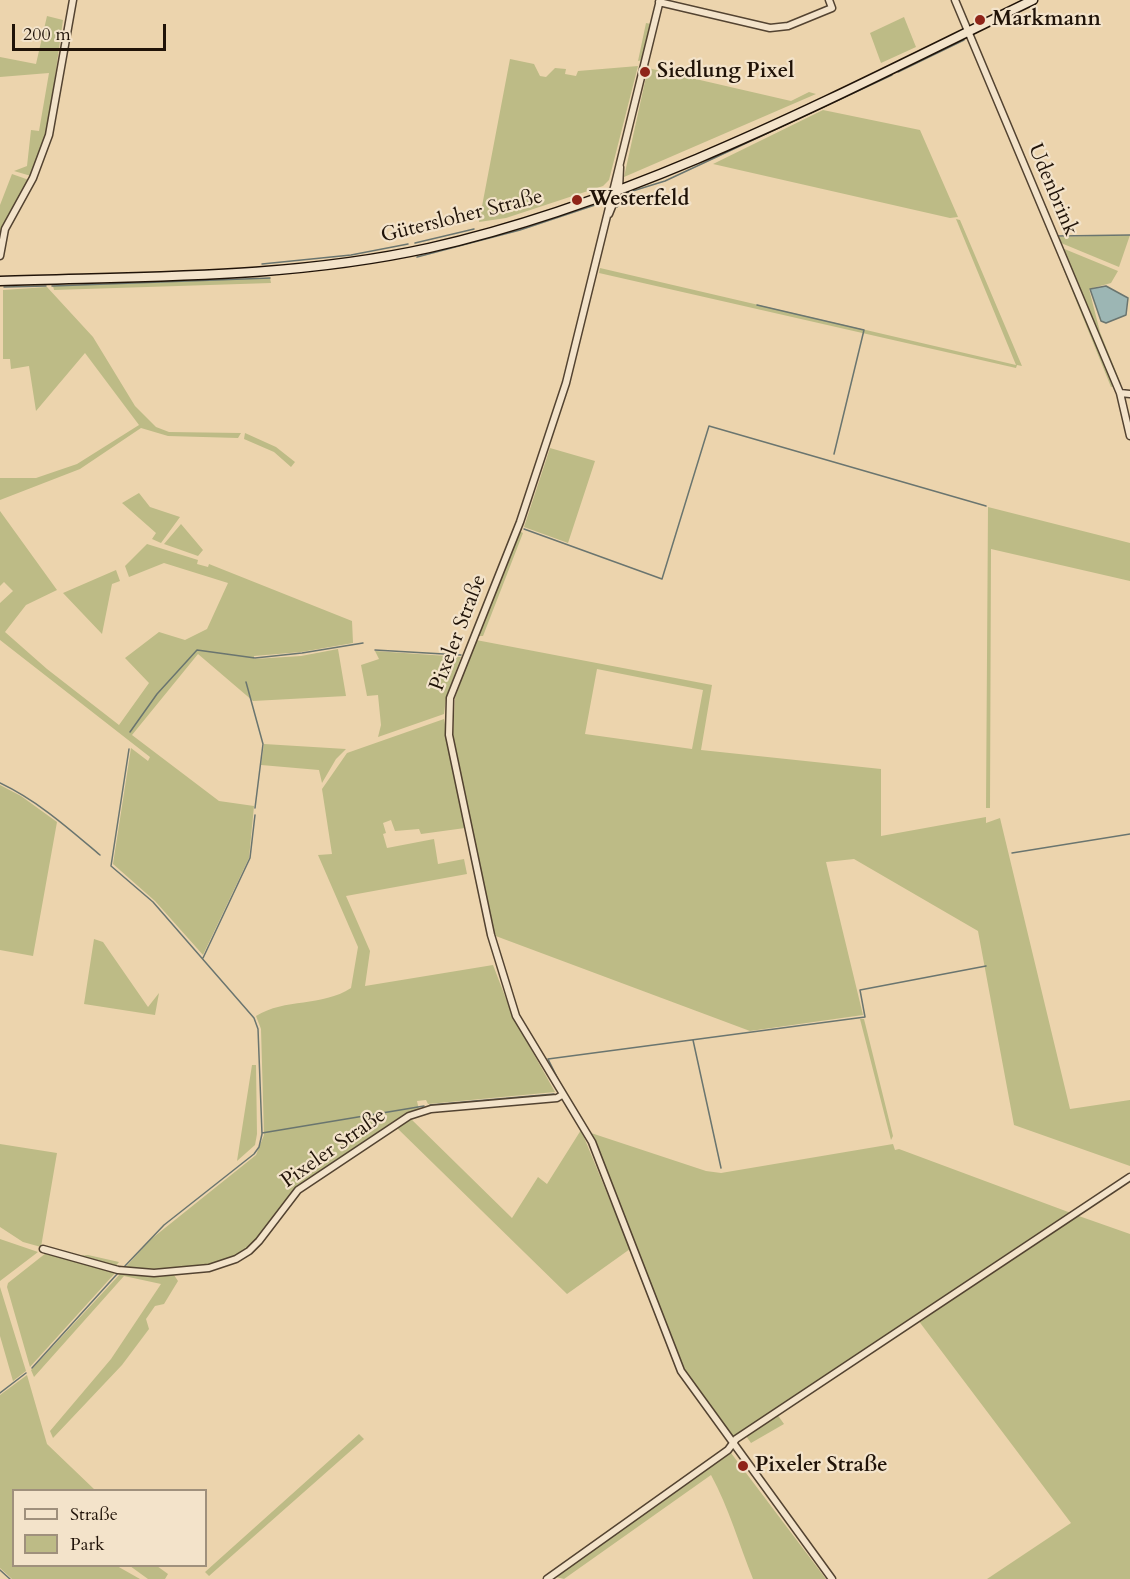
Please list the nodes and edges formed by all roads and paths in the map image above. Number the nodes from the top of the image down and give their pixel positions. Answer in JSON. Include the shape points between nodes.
{"nodes":[{"id":1,"x":73,"y":0,"type":"edge"},
{"id":2,"x":829,"y":0,"type":"edge"},
{"id":3,"x":955,"y":0,"type":"edge"},
{"id":4,"x":1033,"y":0,"type":"edge"},
{"id":5,"x":659,"y":1,"type":"edge"},
{"id":6,"x":968,"y":32,"type":"junction"},
{"id":7,"x":615,"y":191,"type":"junction"},
{"id":8,"x":0,"y":256,"type":"edge"},
{"id":9,"x":0,"y":281,"type":"edge"},
{"id":10,"x":1120,"y":393,"type":"junction"},
{"id":11,"x":1130,"y":394,"type":"edge"},
{"id":12,"x":1130,"y":436,"type":"edge"},
{"id":13,"x":562,"y":1095,"type":"junction"},
{"id":14,"x":1130,"y":1176,"type":"edge"},
{"id":15,"x":43,"y":1249,"type":"dead end"},
{"id":16,"x":732,"y":1444,"type":"junction"},
{"id":17,"x":547,"y":1579,"type":"edge"},
{"id":18,"x":832,"y":1579,"type":"edge"}],
"edges":[{"from":1,"to":8,"type":"street","via":[[49,135],[33,178],[5,229]]},
{"from":2,"to":5,"type":"street","via":[[832,8],[788,26],[770,28]]},
{"from":3,"to":6,"type":"street","name":"Udenbrink"},
{"from":4,"to":6,"type":"main road","name":"Gütersloher Straße"},
{"from":5,"to":7,"type":"street"},
{"from":6,"to":7,"type":"main road","name":"Gütersloher Straße","via":[[719,148]]},
{"from":6,"to":10,"type":"street","name":"Udenbrink"},
{"from":7,"to":9,"type":"main road","name":"Gütersloher Straße","via":[[487,233],[352,262],[249,272]]},
{"from":7,"to":13,"type":"street","name":"Pixeler Straße","via":[[566,383],[520,522],[460,670],[448,712],[449,735],[499,966],[516,1016]]},
{"from":10,"to":11,"type":"street"},
{"from":10,"to":12,"type":"street","name":"Udenbrink"},
{"from":13,"to":15,"type":"street","name":"Pixeler Straße","via":[[430,1109],[410,1116],[298,1190],[249,1251],[208,1268],[169,1273],[118,1270]]},
{"from":13,"to":16,"type":"street","name":"Pixeler Straße","via":[[592,1142],[681,1371]]},
{"from":14,"to":16,"type":"street"},
{"from":16,"to":17,"type":"street"},
{"from":16,"to":18,"type":"street","name":"Pixeler Straße"}]}
